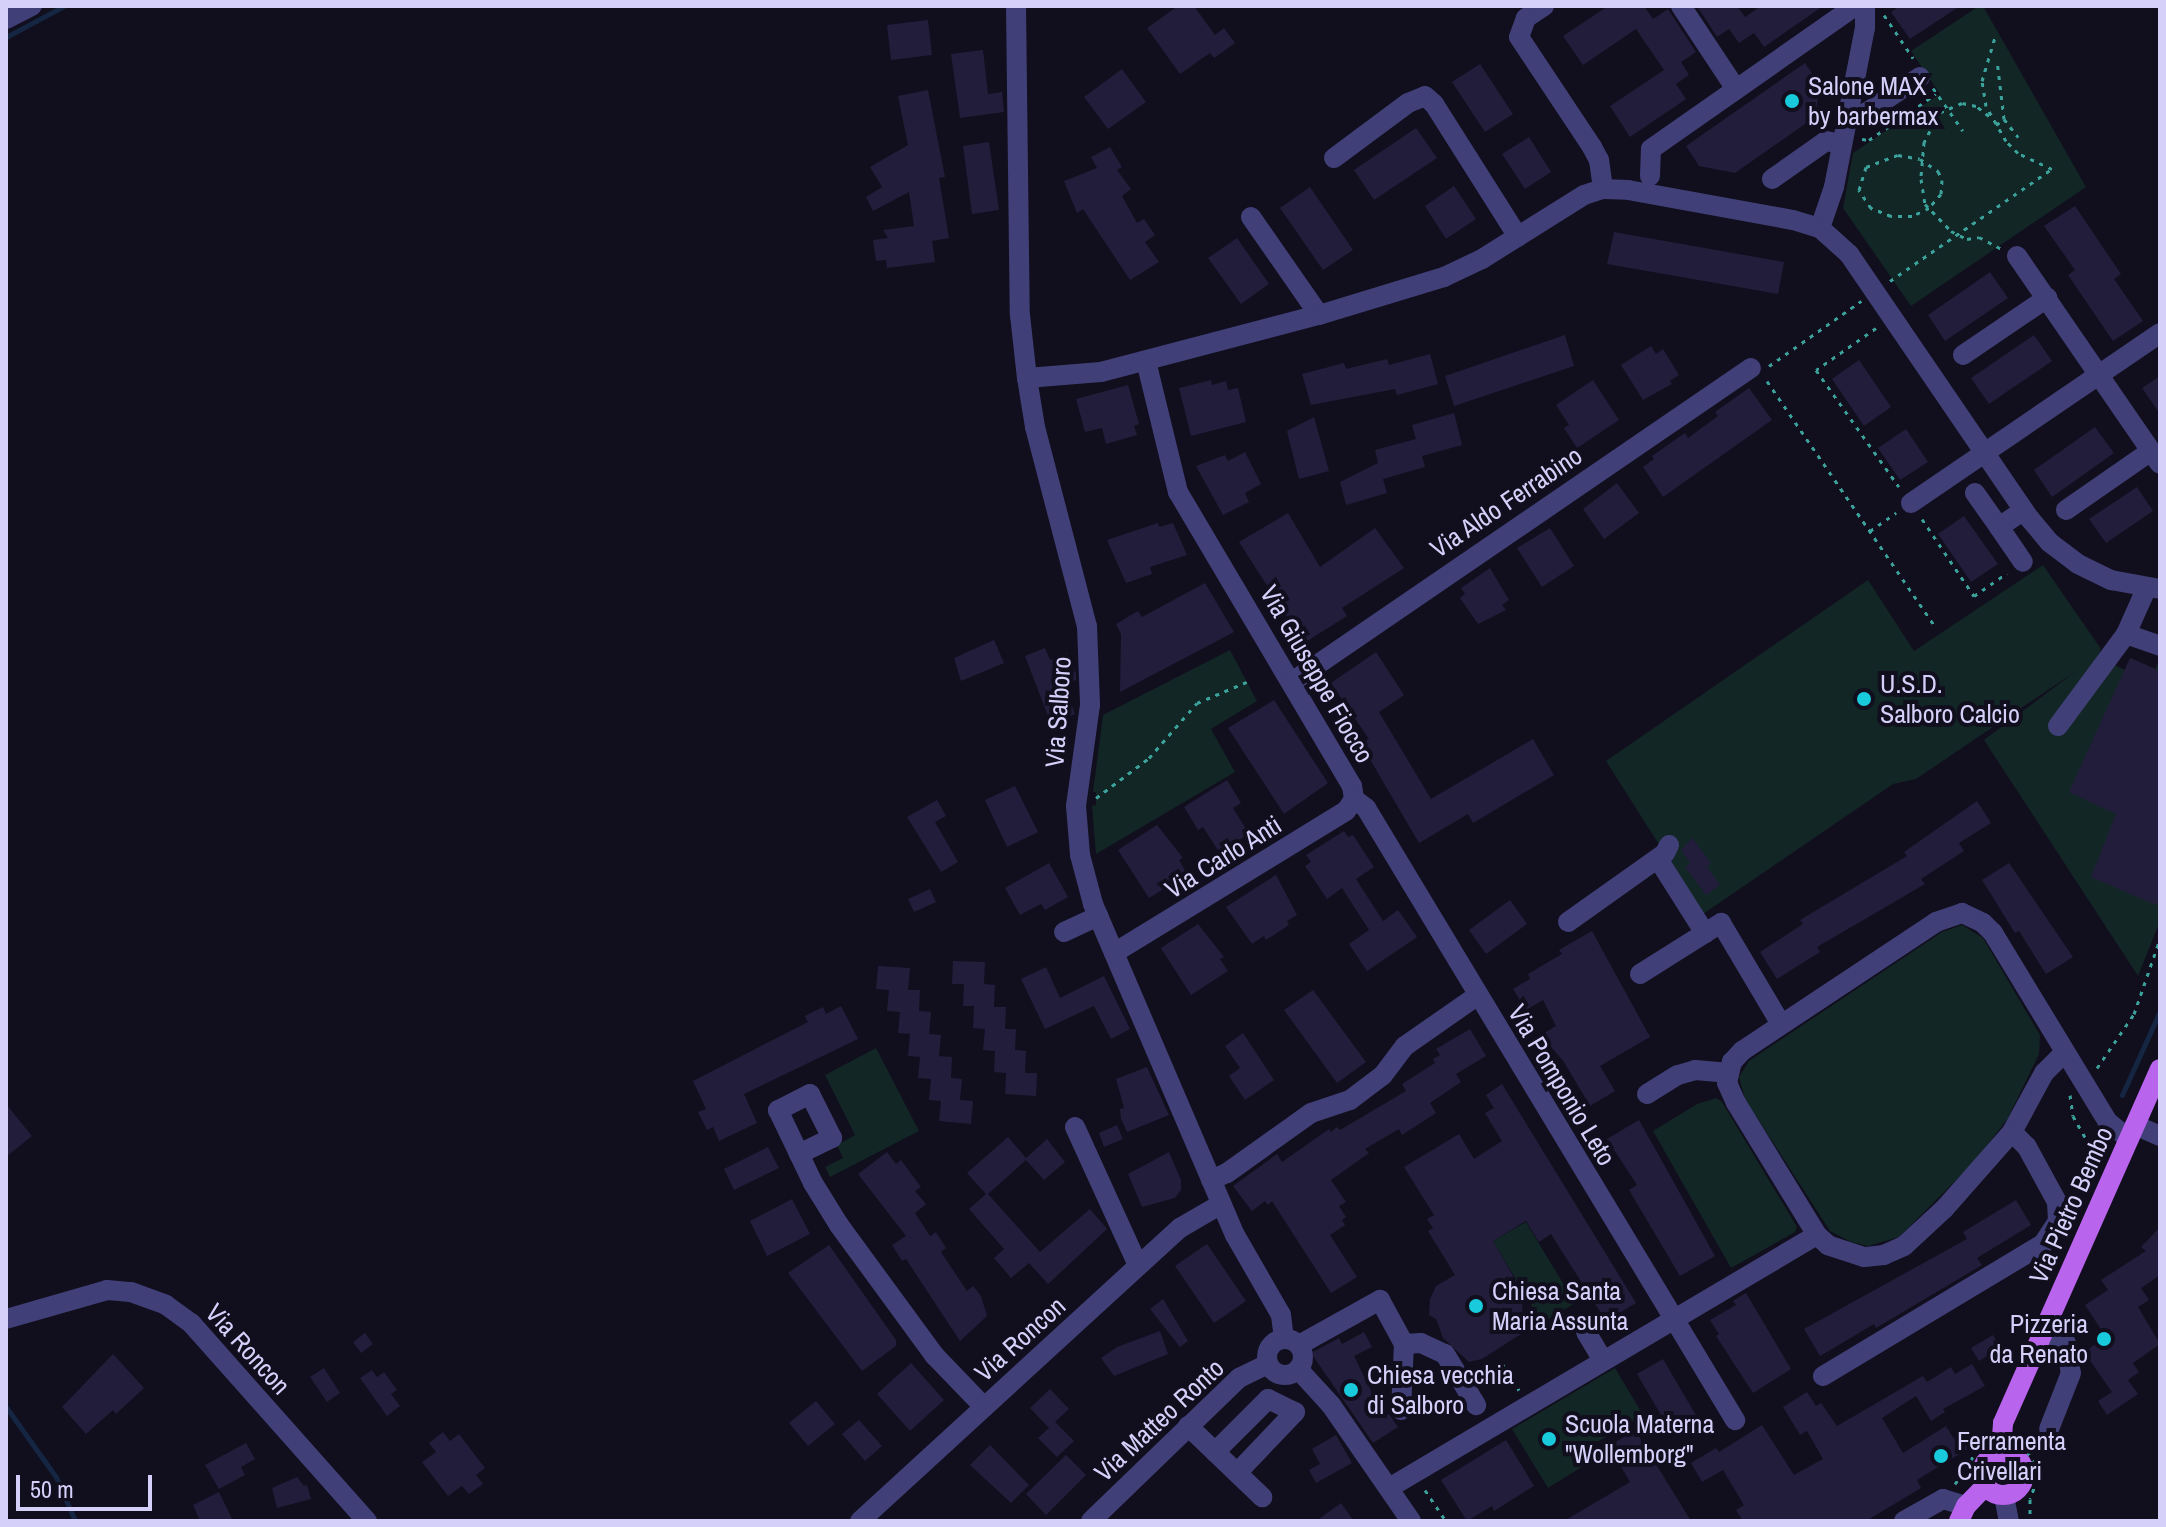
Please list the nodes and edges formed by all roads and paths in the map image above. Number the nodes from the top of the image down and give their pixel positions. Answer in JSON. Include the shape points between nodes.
{"nodes":[{"id":1,"x":32,"y":6,"type":"edge"},
{"id":2,"x":1016,"y":6,"type":"edge"},
{"id":3,"x":1544,"y":6,"type":"edge"},
{"id":4,"x":1681,"y":6,"type":"edge"},
{"id":5,"x":1855,"y":6,"type":"edge"},
{"id":6,"x":1865,"y":6,"type":"edge"},
{"id":7,"x":1878,"y":6,"type":"edge"},
{"id":8,"x":6,"y":19,"type":"edge"},
{"id":9,"x":1995,"y":37,"type":"dead end"},
{"id":10,"x":1997,"y":60,"type":"dead end"},
{"id":11,"x":1922,"y":74,"type":"junction"},
{"id":12,"x":1736,"y":89,"type":"junction"},
{"id":13,"x":1937,"y":93,"type":"junction"},
{"id":14,"x":1947,"y":107,"type":"junction"},
{"id":15,"x":1849,"y":112,"type":"junction"},
{"id":16,"x":1992,"y":118,"type":"junction"},
{"id":17,"x":2004,"y":119,"type":"junction"},
{"id":18,"x":1996,"y":125,"type":"junction"},
{"id":19,"x":1963,"y":131,"type":"dead end"},
{"id":20,"x":2018,"y":137,"type":"dead end"},
{"id":21,"x":1848,"y":142,"type":"junction"},
{"id":22,"x":1334,"y":158,"type":"dead end"},
{"id":23,"x":1920,"y":159,"type":"junction"},
{"id":24,"x":1650,"y":176,"type":"dead end"},
{"id":25,"x":1772,"y":179,"type":"dead end"},
{"id":26,"x":1603,"y":189,"type":"junction"},
{"id":27,"x":1929,"y":208,"type":"junction"},
{"id":28,"x":1251,"y":217,"type":"dead end"},
{"id":29,"x":1820,"y":228,"type":"junction"},
{"id":30,"x":1957,"y":236,"type":"junction"},
{"id":31,"x":1518,"y":237,"type":"junction"},
{"id":32,"x":2017,"y":256,"type":"joint"},
{"id":33,"x":1881,"y":287,"type":"junction"},
{"id":34,"x":2047,"y":298,"type":"junction"},
{"id":35,"x":1319,"y":315,"type":"junction"},
{"id":36,"x":1892,"y":317,"type":"junction"},
{"id":37,"x":2160,"y":333,"type":"edge"},
{"id":38,"x":1963,"y":355,"type":"dead end"},
{"id":39,"x":1146,"y":361,"type":"junction"},
{"id":40,"x":1756,"y":370,"type":"junction"},
{"id":41,"x":2098,"y":374,"type":"junction"},
{"id":42,"x":1027,"y":378,"type":"junction"},
{"id":43,"x":1985,"y":452,"type":"junction"},
{"id":44,"x":2156,"y":457,"type":"edge"},
{"id":45,"x":1975,"y":493,"type":"dead end"},
{"id":46,"x":1911,"y":503,"type":"junction"},
{"id":47,"x":2024,"y":510,"type":"junction"},
{"id":48,"x":2066,"y":510,"type":"dead end"},
{"id":49,"x":1999,"y":527,"type":"junction"},
{"id":50,"x":1870,"y":531,"type":"junction"},
{"id":51,"x":2023,"y":562,"type":"joint"},
{"id":52,"x":2153,"y":588,"type":"edge"},
{"id":53,"x":1934,"y":625,"type":"dead end"},
{"id":54,"x":2126,"y":634,"type":"junction"},
{"id":55,"x":2160,"y":646,"type":"edge"},
{"id":56,"x":1249,"y":681,"type":"dead end"},
{"id":57,"x":1292,"y":682,"type":"junction"},
{"id":58,"x":2058,"y":726,"type":"dead end"},
{"id":59,"x":1097,"y":798,"type":"dead end"},
{"id":60,"x":1354,"y":799,"type":"junction"},
{"id":61,"x":1098,"y":916,"type":"junction"},
{"id":62,"x":1568,"y":922,"type":"dead end"},
{"id":63,"x":1064,"y":932,"type":"dead end"},
{"id":64,"x":1705,"y":933,"type":"junction"},
{"id":65,"x":2160,"y":939,"type":"edge"},
{"id":66,"x":1114,"y":953,"type":"junction"},
{"id":67,"x":1640,"y":974,"type":"dead end"},
{"id":68,"x":1478,"y":995,"type":"junction"},
{"id":69,"x":1781,"y":1024,"type":"junction"},
{"id":70,"x":2064,"y":1053,"type":"junction"},
{"id":71,"x":2160,"y":1069,"type":"edge"},
{"id":72,"x":1727,"y":1073,"type":"junction"},
{"id":73,"x":2094,"y":1073,"type":"dead end"},
{"id":74,"x":1647,"y":1094,"type":"dead end"},
{"id":75,"x":1075,"y":1127,"type":"dead end"},
{"id":76,"x":2012,"y":1132,"type":"junction"},
{"id":77,"x":2132,"y":1132,"type":"junction"},
{"id":78,"x":2160,"y":1136,"type":"edge"},
{"id":79,"x":799,"y":1154,"type":"junction"},
{"id":80,"x":1211,"y":1180,"type":"junction"},
{"id":81,"x":1221,"y":1204,"type":"junction"},
{"id":82,"x":1817,"y":1235,"type":"junction"},
{"id":83,"x":1138,"y":1265,"type":"junction"},
{"id":84,"x":1281,"y":1315,"type":"junction"},
{"id":85,"x":1673,"y":1318,"type":"junction"},
{"id":86,"x":6,"y":1319,"type":"edge"},
{"id":87,"x":1586,"y":1332,"type":"dead end"},
{"id":88,"x":2043,"y":1332,"type":"junction"},
{"id":89,"x":1299,"y":1340,"type":"junction"},
{"id":90,"x":1404,"y":1344,"type":"junction"},
{"id":91,"x":1603,"y":1360,"type":"junction"},
{"id":92,"x":1502,"y":1363,"type":"dead end"},
{"id":93,"x":1268,"y":1364,"type":"junction"},
{"id":94,"x":1298,"y":1369,"type":"junction"},
{"id":95,"x":1823,"y":1376,"type":"dead end"},
{"id":96,"x":1522,"y":1397,"type":"dead end"},
{"id":97,"x":1476,"y":1405,"type":"dead end"},
{"id":98,"x":984,"y":1407,"type":"junction"},
{"id":99,"x":1401,"y":1410,"type":"dead end"},
{"id":100,"x":1735,"y":1420,"type":"dead end"},
{"id":101,"x":1188,"y":1426,"type":"junction"},
{"id":102,"x":2049,"y":1429,"type":"dead end"},
{"id":103,"x":2018,"y":1437,"type":"dead end"},
{"id":104,"x":1215,"y":1452,"type":"junction"},
{"id":105,"x":2001,"y":1452,"type":"junction"},
{"id":106,"x":1968,"y":1466,"type":"dead end"},
{"id":107,"x":1237,"y":1473,"type":"junction"},
{"id":108,"x":1964,"y":1476,"type":"dead end"},
{"id":109,"x":1389,"y":1488,"type":"junction"},
{"id":110,"x":1994,"y":1491,"type":"junction"},
{"id":111,"x":1422,"y":1492,"type":"dead end"},
{"id":112,"x":1262,"y":1497,"type":"dead end"},
{"id":113,"x":1962,"y":1514,"type":"edge"},
{"id":114,"x":367,"y":1521,"type":"edge"},
{"id":115,"x":860,"y":1521,"type":"edge"},
{"id":116,"x":1091,"y":1521,"type":"edge"},
{"id":117,"x":1411,"y":1521,"type":"edge"},
{"id":118,"x":1446,"y":1521,"type":"edge"},
{"id":119,"x":1904,"y":1521,"type":"edge"},
{"id":120,"x":2009,"y":1521,"type":"edge"},
{"id":121,"x":2030,"y":1521,"type":"edge"}],
"edges":[{"from":1,"to":8,"type":"street"},
{"from":2,"to":42,"type":"street","name":"Via Salboro","via":[[1020,315]]},
{"from":3,"to":26,"type":"street","via":[[1526,18],[1519,37],[1592,147]]},
{"from":4,"to":12,"type":"street"},
{"from":5,"to":12,"type":"street"},
{"from":6,"to":15,"type":"street"},
{"from":7,"to":11,"type":"path"},
{"from":9,"to":16,"type":"path","via":[[1982,81]]},
{"from":10,"to":17,"type":"path"},
{"from":11,"to":13,"type":"path"},
{"from":11,"to":15,"type":"street","via":[[1864,114]]},
{"from":12,"to":24,"type":"street","via":[[1651,149]]},
{"from":13,"to":14,"type":"path"},
{"from":13,"to":21,"type":"path","via":[[1869,140]]},
{"from":14,"to":16,"type":"path","via":[[1976,106]]},
{"from":14,"to":19,"type":"path"},
{"from":14,"to":23,"type":"path","via":[[1931,126]]},
{"from":15,"to":21,"type":"street"},
{"from":16,"to":18,"type":"path"},
{"from":17,"to":18,"type":"path"},
{"from":17,"to":20,"type":"path"},
{"from":18,"to":30,"type":"path","via":[[2018,153],[2052,169]]},
{"from":21,"to":25,"type":"street","via":[[1826,141]]},
{"from":21,"to":29,"type":"street"},
{"from":22,"to":31,"type":"street","via":[[1425,96]]},
{"from":23,"to":27,"type":"path"},
{"from":23,"to":27,"type":"path","via":[[1942,180],[1941,194]]},
{"from":23,"to":27,"type":"path","via":[[1898,155],[1866,167],[1859,190],[1871,208],[1891,216],[1912,216]]},
{"from":26,"to":29,"type":"street","via":[[1643,192]]},
{"from":26,"to":31,"type":"street","via":[[1584,195]]},
{"from":27,"to":30,"type":"path"},
{"from":28,"to":35,"type":"street"},
{"from":29,"to":33,"type":"street"},
{"from":30,"to":32,"type":"path","via":[[1979,237]]},
{"from":30,"to":33,"type":"path"},
{"from":31,"to":35,"type":"street","via":[[1444,277]]},
{"from":32,"to":34,"type":"street"},
{"from":33,"to":36,"type":"street"},
{"from":33,"to":40,"type":"path"},
{"from":34,"to":38,"type":"street"},
{"from":34,"to":41,"type":"street"},
{"from":35,"to":39,"type":"street"},
{"from":36,"to":43,"type":"street"},
{"from":36,"to":46,"type":"path","via":[[1816,370]]},
{"from":37,"to":41,"type":"street"},
{"from":39,"to":42,"type":"street","via":[[1101,372]]},
{"from":39,"to":57,"type":"street","name":"Via Giuseppe Fiocco","via":[[1178,492]]},
{"from":40,"to":50,"type":"path"},
{"from":40,"to":57,"type":"street","name":"Via Aldo Ferrabino"},
{"from":41,"to":43,"type":"street"},
{"from":41,"to":44,"type":"street"},
{"from":42,"to":61,"type":"street","name":"Via Salboro","via":[[1087,626],[1090,705],[1077,829]]},
{"from":43,"to":46,"type":"street"},
{"from":43,"to":47,"type":"street"},
{"from":44,"to":48,"type":"street"},
{"from":45,"to":49,"type":"street"},
{"from":46,"to":50,"type":"path"},
{"from":46,"to":51,"type":"path","via":[[1974,596]]},
{"from":47,"to":49,"type":"street"},
{"from":47,"to":52,"type":"street","via":[[2049,542],[2078,564],[2111,580]]},
{"from":49,"to":51,"type":"street"},
{"from":50,"to":53,"type":"path"},
{"from":52,"to":54,"type":"street"},
{"from":54,"to":55,"type":"street"},
{"from":54,"to":58,"type":"street"},
{"from":56,"to":59,"type":"path","via":[[1197,703],[1149,758]]},
{"from":57,"to":60,"type":"street","name":"Via Giuseppe Fiocco","via":[[1352,786]]},
{"from":60,"to":66,"type":"street","name":"Via Carlo Anti","via":[[1346,811]]},
{"from":60,"to":68,"type":"street","name":"Via Giuseppe Fiocco","via":[[1366,808]]},
{"from":61,"to":63,"type":"street"},
{"from":61,"to":66,"type":"street","name":"Via Salboro"},
{"from":62,"to":64,"type":"street","via":[[1663,852]]},
{"from":64,"to":67,"type":"street"},
{"from":64,"to":69,"type":"street","via":[[1721,923]]},
{"from":65,"to":73,"type":"path","via":[[2134,1014]]},
{"from":66,"to":80,"type":"street","name":"Via Salboro"},
{"from":68,"to":80,"type":"street","name":"Via Pomponio Leto","via":[[1405,1046],[1383,1075],[1350,1100],[1311,1113]]},
{"from":68,"to":85,"type":"street","name":"Via Pomponio Leto"},
{"from":69,"to":70,"type":"street","via":[[1936,922],[1962,913],[1993,933]]},
{"from":69,"to":72,"type":"street","via":[[1742,1051]]},
{"from":70,"to":76,"type":"street","via":[[2044,1073]]},
{"from":70,"to":77,"type":"street","via":[[2108,1122]]},
{"from":71,"to":77,"type":"main road","name":"Via Pietro Bembo"},
{"from":72,"to":74,"type":"street","via":[[1695,1070]]},
{"from":72,"to":82,"type":"street","via":[[1730,1093]]},
{"from":75,"to":83,"type":"street"},
{"from":76,"to":82,"type":"street","via":[[1904,1246],[1864,1257],[1828,1245]]},
{"from":76,"to":95,"type":"street","via":[[2027,1147],[2057,1202],[2058,1221],[2043,1244]]},
{"from":77,"to":78,"type":"street"},
{"from":77,"to":88,"type":"main road","name":"Via Pietro Bembo"},
{"from":79,"to":79,"type":"street","via":[[778,1110],[810,1094],[832,1138]]},
{"from":79,"to":98,"type":"street","via":[[839,1225],[935,1356]]},
{"from":80,"to":81,"type":"street","name":"Via Salboro"},
{"from":81,"to":83,"type":"street","name":"Via Roncon","via":[[1191,1219]]},
{"from":81,"to":84,"type":"street","name":"Via Salboro"},
{"from":82,"to":85,"type":"street"},
{"from":83,"to":98,"type":"street","name":"Via Roncon"},
{"from":84,"to":89,"type":"street","name":"Via Salboro"},
{"from":84,"to":89,"type":"street"},
{"from":85,"to":91,"type":"street"},
{"from":85,"to":100,"type":"street","name":"Via Pomponio Leto"},
{"from":86,"to":114,"type":"street","name":"Via Roncon","via":[[107,1290],[166,1305],[191,1323]]},
{"from":87,"to":91,"type":"street"},
{"from":88,"to":102,"type":"street","via":[[2066,1343],[2071,1373]]},
{"from":88,"to":105,"type":"main road","name":"Via Pietro Bembo","via":[[2003,1423]]},
{"from":89,"to":90,"type":"street","via":[[1380,1300]]},
{"from":89,"to":93,"type":"street","via":[[1269,1347]]},
{"from":89,"to":94,"type":"street","name":"Via Salboro","via":[[1303,1355]]},
{"from":90,"to":97,"type":"street","via":[[1421,1343],[1445,1354]]},
{"from":90,"to":99,"type":"street"},
{"from":91,"to":109,"type":"street"},
{"from":92,"to":96,"type":"path"},
{"from":93,"to":94,"type":"street","via":[[1282,1375]]},
{"from":93,"to":101,"type":"street","name":"Via Matteo Ronto","via":[[1239,1378]]},
{"from":94,"to":109,"type":"street","via":[[1322,1393]]},
{"from":98,"to":115,"type":"street","name":"Via Roncon"},
{"from":101,"to":104,"type":"street"},
{"from":101,"to":116,"type":"street","name":"Via Matteo Ronto"},
{"from":103,"to":121,"type":"path","via":[[2037,1479]]},
{"from":104,"to":107,"type":"street"},
{"from":104,"to":107,"type":"street","via":[[1268,1399],[1295,1412]]},
{"from":105,"to":110,"type":"main road","via":[[1982,1467]]},
{"from":105,"to":110,"type":"main road","via":[[2020,1460],[2024,1473],[2021,1486]]},
{"from":106,"to":108,"type":"path"},
{"from":107,"to":112,"type":"street"},
{"from":109,"to":117,"type":"street"},
{"from":110,"to":113,"type":"main road"},
{"from":110,"to":120,"type":"street"},
{"from":111,"to":118,"type":"path","via":[[1427,1489]]},
{"from":113,"to":119,"type":"street","via":[[1943,1499]]}]}
